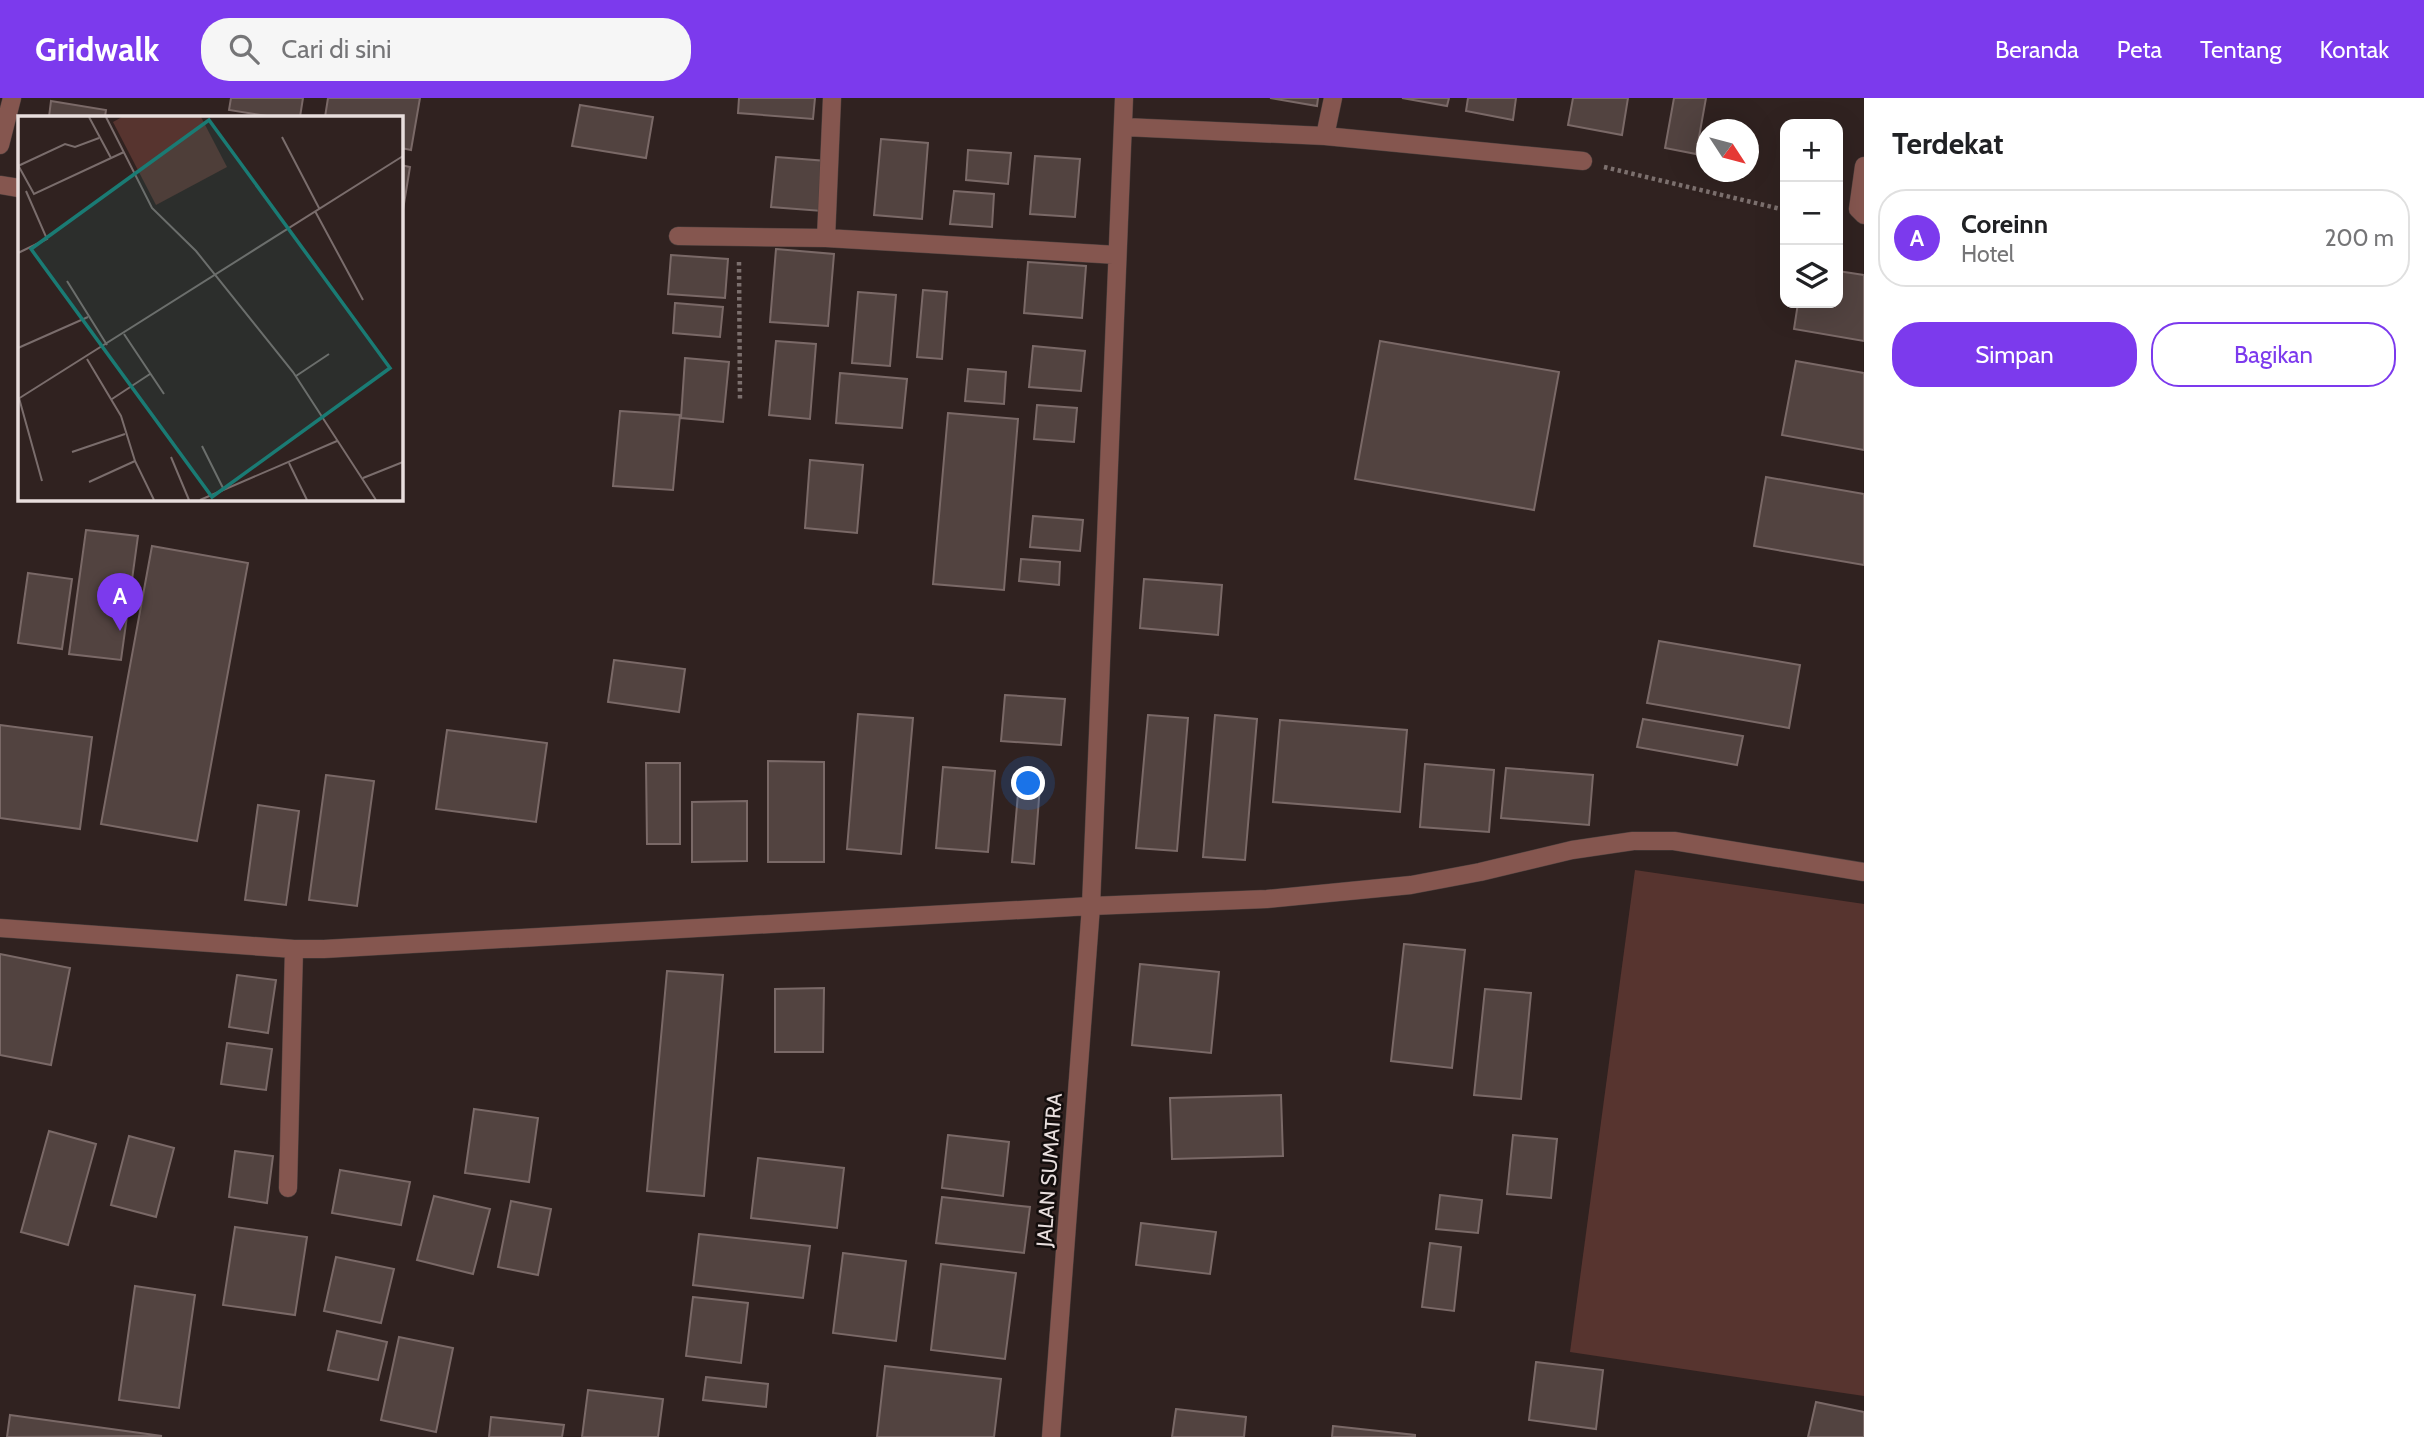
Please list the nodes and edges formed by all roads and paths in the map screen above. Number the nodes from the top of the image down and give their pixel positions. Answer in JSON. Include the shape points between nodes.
{"nodes":[{"id":1,"x":12,"y":98,"type":"edge"},
{"id":2,"x":832,"y":98,"type":"edge"},
{"id":3,"x":1124,"y":98,"type":"edge"},
{"id":4,"x":1333,"y":98,"type":"edge"},
{"id":5,"x":1124,"y":127,"type":"junction"},
{"id":6,"x":1325,"y":136,"type":"junction"},
{"id":7,"x":0,"y":145,"type":"edge"},
{"id":8,"x":1583,"y":162,"type":"joint"},
{"id":9,"x":1864,"y":166,"type":"edge"},
{"id":10,"x":0,"y":185,"type":"edge"},
{"id":11,"x":18,"y":188,"type":"edge"},
{"id":12,"x":1780,"y":209,"type":"edge"},
{"id":13,"x":1864,"y":215,"type":"edge"},
{"id":14,"x":678,"y":236,"type":"dead end"},
{"id":15,"x":739,"y":236,"type":"junction"},
{"id":16,"x":826,"y":238,"type":"junction"},
{"id":17,"x":1117,"y":255,"type":"junction"},
{"id":18,"x":740,"y":400,"type":"dead end"},
{"id":19,"x":1864,"y":872,"type":"edge"},
{"id":20,"x":1091,"y":906,"type":"junction"},
{"id":21,"x":0,"y":928,"type":"edge"},
{"id":22,"x":294,"y":949,"type":"junction"},
{"id":23,"x":288,"y":1188,"type":"dead end"},
{"id":24,"x":1051,"y":1437,"type":"edge"}],
"edges":[{"from":1,"to":7,"type":"street"},
{"from":2,"to":16,"type":"street"},
{"from":3,"to":5,"type":"street","name":"JALAN SUMATRA"},
{"from":4,"to":6,"type":"street"},
{"from":5,"to":6,"type":"street"},
{"from":5,"to":17,"type":"street","name":"JALAN SUMATRA"},
{"from":6,"to":8,"type":"street"},
{"from":8,"to":12,"type":"path"},
{"from":9,"to":13,"type":"street","via":[[1858,209]]},
{"from":10,"to":11,"type":"street"},
{"from":14,"to":15,"type":"street"},
{"from":15,"to":16,"type":"street"},
{"from":15,"to":18,"type":"path"},
{"from":16,"to":17,"type":"street"},
{"from":17,"to":20,"type":"street","name":"JALAN SUMATRA"},
{"from":19,"to":20,"type":"street","via":[[1674,841],[1633,841],[1411,886],[1267,899]]},
{"from":20,"to":22,"type":"street"},
{"from":20,"to":24,"type":"street","name":"JALAN SUMATRA"},
{"from":21,"to":22,"type":"street"},
{"from":22,"to":23,"type":"street"}]}
